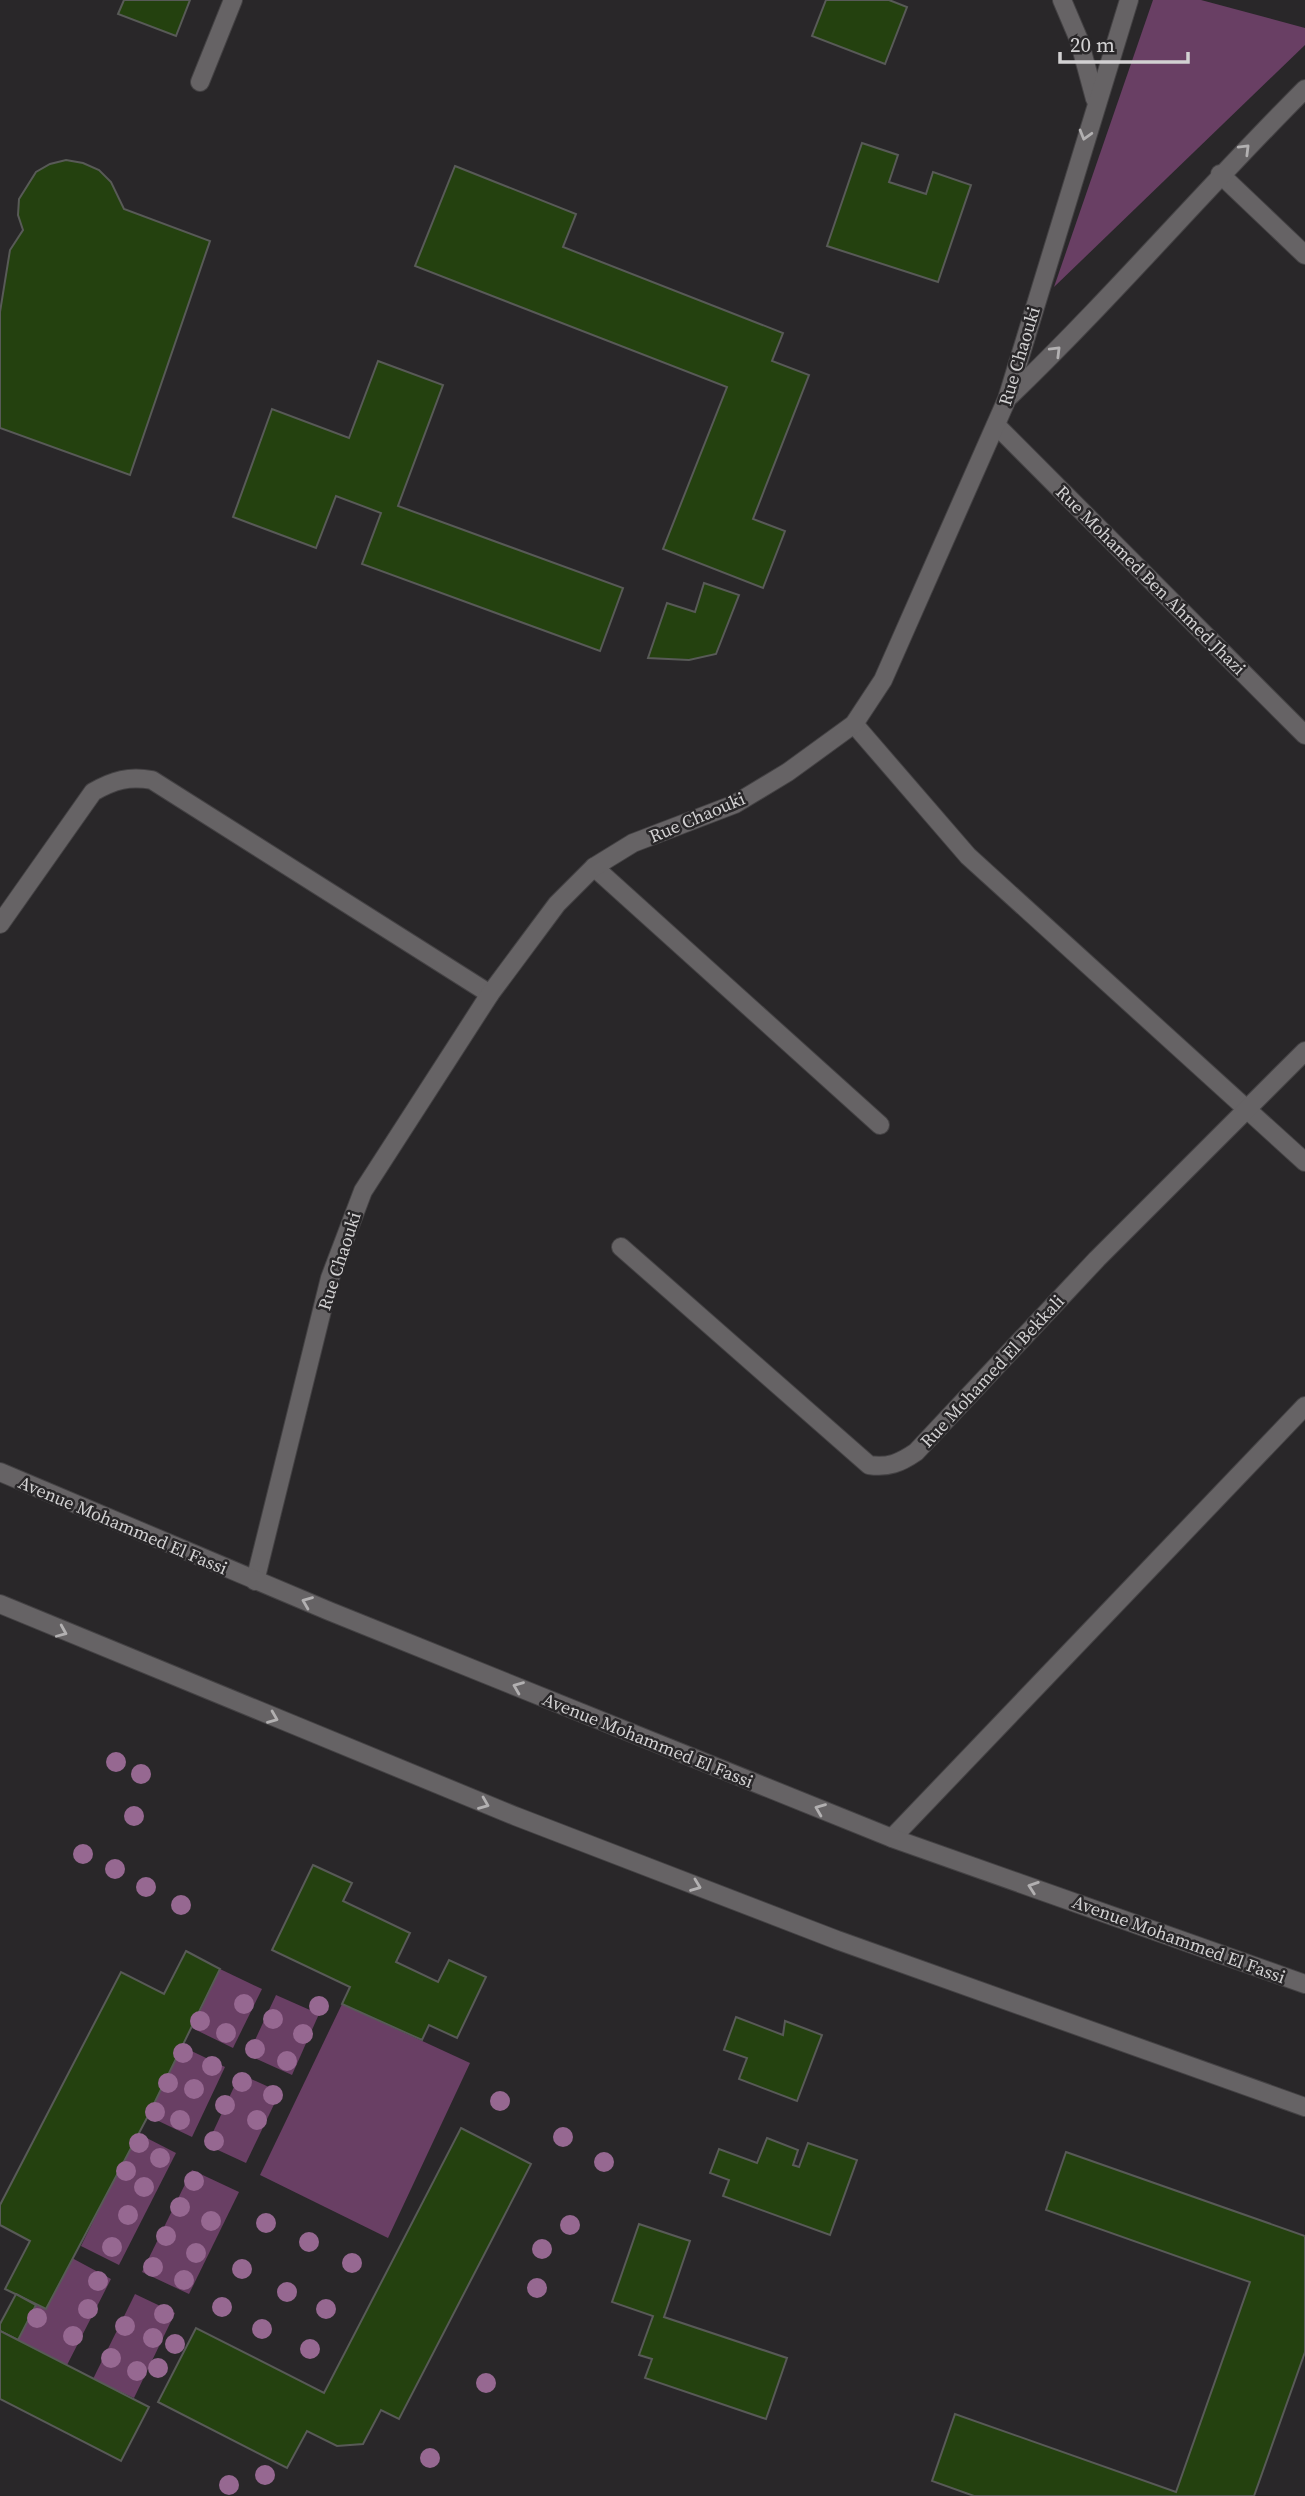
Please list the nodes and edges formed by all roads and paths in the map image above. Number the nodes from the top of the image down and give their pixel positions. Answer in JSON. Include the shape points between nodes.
{"nodes":[{"id":1,"x":233,"y":0,"type":"edge"},
{"id":2,"x":1062,"y":0,"type":"edge"},
{"id":3,"x":1129,"y":0,"type":"edge"},
{"id":4,"x":200,"y":82,"type":"dead end"},
{"id":5,"x":1305,"y":89,"type":"edge"},
{"id":6,"x":1096,"y":102,"type":"junction"},
{"id":7,"x":1220,"y":174,"type":"junction"},
{"id":8,"x":1305,"y":255,"type":"edge"},
{"id":9,"x":1007,"y":399,"type":"junction"},
{"id":10,"x":996,"y":425,"type":"junction"},
{"id":11,"x":854,"y":724,"type":"junction"},
{"id":12,"x":1305,"y":735,"type":"edge"},
{"id":13,"x":594,"y":867,"type":"junction"},
{"id":14,"x":0,"y":924,"type":"edge"},
{"id":15,"x":490,"y":994,"type":"junction"},
{"id":16,"x":1305,"y":1051,"type":"edge"},
{"id":17,"x":1245,"y":1108,"type":"junction"},
{"id":18,"x":880,"y":1125,"type":"dead end"},
{"id":19,"x":1305,"y":1162,"type":"edge"},
{"id":20,"x":621,"y":1247,"type":"dead end"},
{"id":21,"x":1305,"y":1406,"type":"edge"},
{"id":22,"x":0,"y":1472,"type":"edge"},
{"id":23,"x":255,"y":1581,"type":"junction"},
{"id":24,"x":0,"y":1604,"type":"edge"},
{"id":25,"x":892,"y":1838,"type":"junction"},
{"id":26,"x":1305,"y":1984,"type":"edge"},
{"id":27,"x":1305,"y":2108,"type":"edge"}],
"edges":[{"from":1,"to":4,"type":"street"},
{"from":2,"to":6,"type":"street"},
{"from":3,"to":6,"type":"street","name":"Rue Chaouki"},
{"from":7,"to":5,"type":"street","one_way":true},
{"from":6,"to":9,"type":"street","name":"Rue Chaouki","one_way":true},
{"from":7,"to":8,"type":"street"},
{"from":9,"to":7,"type":"street","one_way":true},
{"from":9,"to":10,"type":"street","name":"Rue Chaouki"},
{"from":10,"to":11,"type":"street","name":"Rue Chaouki","via":[[883,680]]},
{"from":10,"to":12,"type":"street","name":"Rue Mohamed Ben Ahmed Jhazi"},
{"from":11,"to":13,"type":"street","name":"Rue Chaouki","via":[[735,804],[633,843]]},
{"from":11,"to":17,"type":"street","via":[[968,856]]},
{"from":13,"to":15,"type":"street","name":"Rue Chaouki","via":[[557,904]]},
{"from":13,"to":18,"type":"street"},
{"from":14,"to":15,"type":"street","via":[[93,792],[132,776],[152,780]]},
{"from":15,"to":23,"type":"street","name":"Rue Chaouki","via":[[363,1191],[349,1223],[330,1278]]},
{"from":16,"to":17,"type":"street","name":"Rue Mohamed El Bekkali"},
{"from":17,"to":19,"type":"street"},
{"from":17,"to":20,"type":"street","name":"Rue Mohamed El Bekkali","via":[[916,1452],[883,1467],[869,1465]]},
{"from":21,"to":25,"type":"street"},
{"from":22,"to":23,"type":"street","name":"Avenue Mohammed El Fassi"},
{"from":25,"to":23,"type":"street","name":"Avenue Mohammed El Fassi","one_way":true},
{"from":24,"to":27,"type":"street","one_way":true,"via":[[515,1816],[837,1940]]},
{"from":26,"to":25,"type":"street","name":"Avenue Mohammed El Fassi","one_way":true}]}
